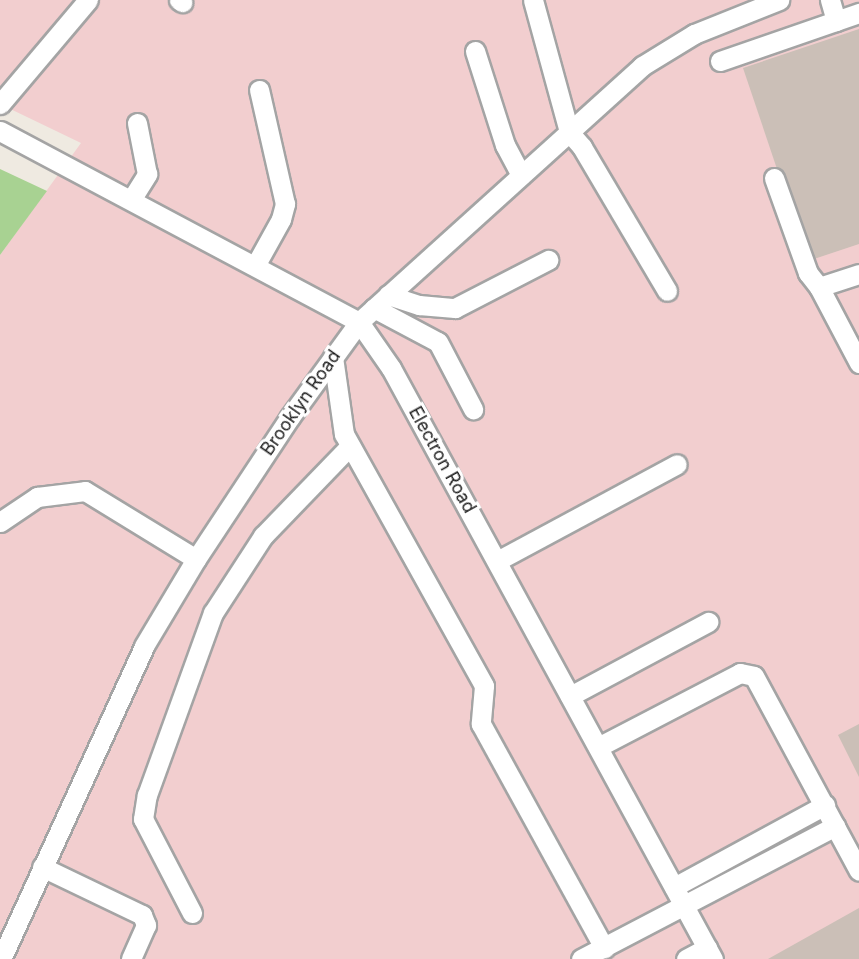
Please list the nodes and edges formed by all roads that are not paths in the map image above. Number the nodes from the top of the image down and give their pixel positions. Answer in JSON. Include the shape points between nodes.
{"nodes":[{"id":1,"x":88,"y":0,"type":"edge"},
{"id":2,"x":533,"y":0,"type":"edge"},
{"id":3,"x":830,"y":0,"type":"edge"},
{"id":4,"x":770,"y":2,"type":"edge"},
{"id":5,"x":859,"y":13,"type":"edge"},
{"id":6,"x":836,"y":21,"type":"junction"},
{"id":7,"x":475,"y":51,"type":"dead end"},
{"id":8,"x":720,"y":61,"type":"dead end"},
{"id":9,"x":259,"y":90,"type":"dead end"},
{"id":10,"x":0,"y":104,"type":"edge"},
{"id":11,"x":137,"y":123,"type":"dead end"},
{"id":12,"x":0,"y":131,"type":"edge"},
{"id":13,"x":569,"y":132,"type":"junction"},
{"id":14,"x":521,"y":175,"type":"junction"},
{"id":15,"x":774,"y":178,"type":"dead end"},
{"id":16,"x":131,"y":200,"type":"junction"},
{"id":17,"x":548,"y":260,"type":"dead end"},
{"id":18,"x":255,"y":266,"type":"junction"},
{"id":19,"x":859,"y":274,"type":"edge"},
{"id":20,"x":819,"y":287,"type":"junction"},
{"id":21,"x":667,"y":291,"type":"dead end"},
{"id":22,"x":374,"y":309,"type":"junction"},
{"id":23,"x":333,"y":357,"type":"junction"},
{"id":24,"x":859,"y":363,"type":"edge"},
{"id":25,"x":473,"y":409,"type":"dead end"},
{"id":26,"x":350,"y":446,"type":"junction"},
{"id":27,"x":677,"y":464,"type":"dead end"},
{"id":28,"x":0,"y":522,"type":"edge"},
{"id":29,"x":196,"y":559,"type":"junction"},
{"id":30,"x":496,"y":561,"type":"junction"},
{"id":31,"x":708,"y":622,"type":"dead end"},
{"id":32,"x":570,"y":696,"type":"junction"},
{"id":33,"x":598,"y":747,"type":"junction"},
{"id":34,"x":825,"y":805,"type":"junction"},
{"id":35,"x":835,"y":826,"type":"junction"},
{"id":36,"x":42,"y":867,"type":"junction"},
{"id":37,"x":859,"y":872,"type":"edge"},
{"id":38,"x":674,"y":887,"type":"junction"},
{"id":39,"x":684,"y":906,"type":"junction"},
{"id":40,"x":192,"y":913,"type":"dead end"},
{"id":41,"x":7,"y":929,"type":"edge"},
{"id":42,"x":604,"y":948,"type":"junction"},
{"id":43,"x":710,"y":953,"type":"edge"},
{"id":44,"x":7,"y":957,"type":"edge"},
{"id":45,"x":131,"y":959,"type":"edge"},
{"id":46,"x":582,"y":959,"type":"edge"},
{"id":47,"x":686,"y":959,"type":"edge"}],
"edges":[{"from":1,"to":10,"type":"street"},
{"from":2,"to":13,"type":"street"},
{"from":3,"to":6,"type":"street"},
{"from":4,"to":13,"type":"street","name":"Brooklyn Road","via":[[667,48]]},
{"from":5,"to":6,"type":"street"},
{"from":6,"to":8,"type":"street"},
{"from":7,"to":14,"type":"street","via":[[505,145]]},
{"from":9,"to":18,"type":"street","via":[[285,204]]},
{"from":11,"to":16,"type":"street","via":[[147,174]]},
{"from":12,"to":16,"type":"street","name":"Electron Road"},
{"from":13,"to":14,"type":"street","name":"Brooklyn Road"},
{"from":13,"to":21,"type":"street"},
{"from":14,"to":22,"type":"street","name":"Brooklyn Road"},
{"from":15,"to":20,"type":"street","via":[[808,273]]},
{"from":16,"to":18,"type":"street","name":"Electron Road"},
{"from":17,"to":22,"type":"street","via":[[455,308]]},
{"from":18,"to":22,"type":"street","name":"Electron Road"},
{"from":19,"to":20,"type":"street"},
{"from":20,"to":24,"type":"street"},
{"from":22,"to":23,"type":"street","name":"Brooklyn Road"},
{"from":22,"to":25,"type":"street","via":[[438,342]]},
{"from":22,"to":30,"type":"street","name":"Electron Road","via":[[391,368]]},
{"from":23,"to":26,"type":"street","via":[[344,435]]},
{"from":23,"to":29,"type":"street","name":"Brooklyn Road"},
{"from":26,"to":40,"type":"street","via":[[263,536],[213,613],[147,795],[143,819]]},
{"from":26,"to":42,"type":"street","via":[[485,686],[481,724]]},
{"from":27,"to":30,"type":"street"},
{"from":28,"to":29,"type":"street","via":[[37,497],[85,491]]},
{"from":29,"to":36,"type":"street","name":"Brooklyn Road","via":[[144,646]]},
{"from":30,"to":32,"type":"street","name":"Electron Road"},
{"from":31,"to":32,"type":"street"},
{"from":32,"to":33,"type":"street","name":"Electron Road"},
{"from":33,"to":34,"type":"street","via":[[740,673],[748,673],[754,676]]},
{"from":33,"to":38,"type":"street","name":"Electron Road"},
{"from":34,"to":35,"type":"street"},
{"from":34,"to":38,"type":"street"},
{"from":35,"to":37,"type":"street"},
{"from":35,"to":39,"type":"street"},
{"from":36,"to":41,"type":"street","name":"Brooklyn Road"},
{"from":36,"to":45,"type":"street","via":[[142,915],[146,925]]},
{"from":38,"to":39,"type":"street","name":"Electron Road"},
{"from":39,"to":42,"type":"street"},
{"from":39,"to":43,"type":"street","name":"Electron Road"},
{"from":41,"to":44,"type":"street","name":"Brooklyn Road"},
{"from":42,"to":46,"type":"street"},
{"from":43,"to":47,"type":"street"}]}
